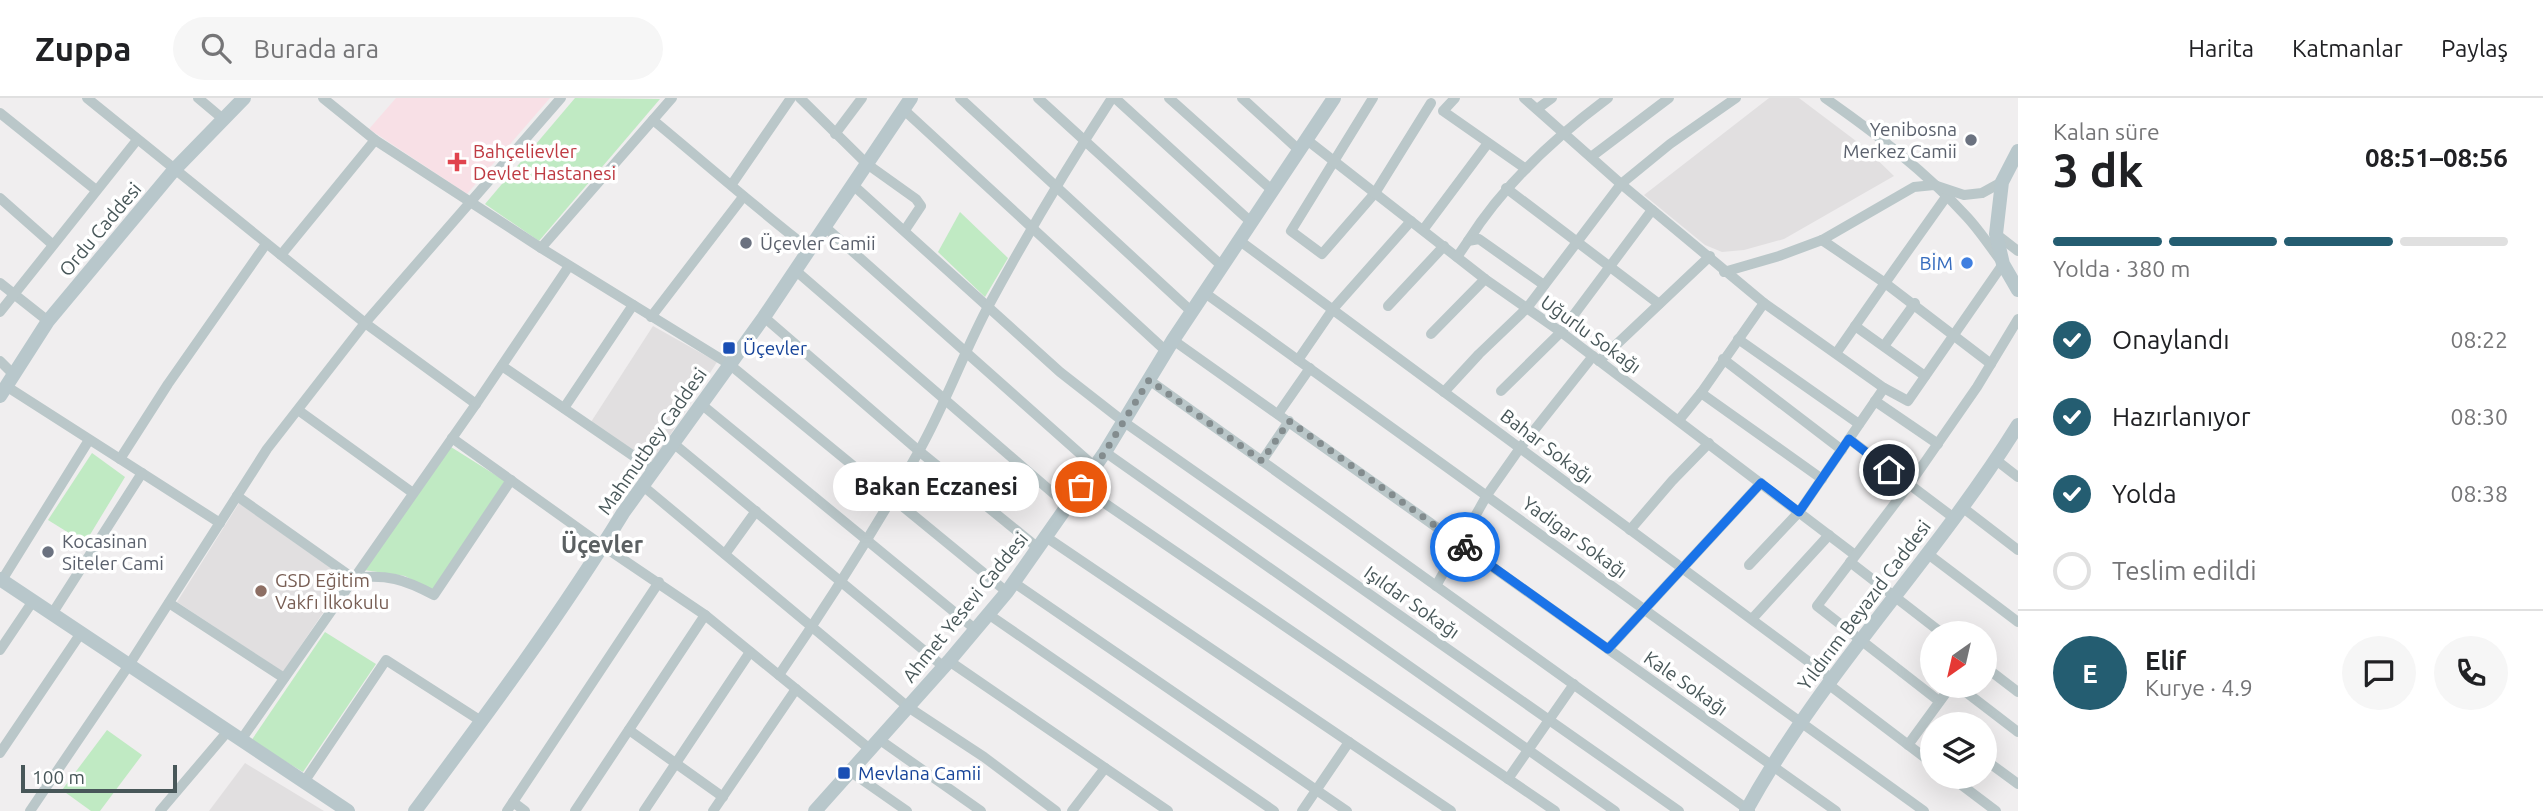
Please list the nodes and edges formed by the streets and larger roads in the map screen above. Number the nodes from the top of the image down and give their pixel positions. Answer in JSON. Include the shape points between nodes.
{"nodes":[{"id":1,"x":87,"y":98,"type":"edge"},
{"id":2,"x":198,"y":98,"type":"edge"},
{"id":3,"x":244,"y":98,"type":"edge"},
{"id":4,"x":323,"y":98,"type":"edge"},
{"id":5,"x":561,"y":98,"type":"edge"},
{"id":6,"x":672,"y":98,"type":"edge"},
{"id":7,"x":791,"y":98,"type":"edge"},
{"id":8,"x":800,"y":98,"type":"edge"},
{"id":9,"x":862,"y":98,"type":"edge"},
{"id":10,"x":960,"y":98,"type":"edge"},
{"id":11,"x":1038,"y":98,"type":"edge"},
{"id":12,"x":1114,"y":98,"type":"edge"},
{"id":13,"x":1169,"y":98,"type":"edge"},
{"id":14,"x":1242,"y":98,"type":"edge"},
{"id":15,"x":1334,"y":98,"type":"edge"},
{"id":16,"x":1373,"y":98,"type":"edge"},
{"id":17,"x":1455,"y":98,"type":"edge"},
{"id":18,"x":1524,"y":98,"type":"edge"},
{"id":19,"x":1552,"y":98,"type":"edge"},
{"id":20,"x":1608,"y":98,"type":"edge"},
{"id":21,"x":1668,"y":98,"type":"edge"},
{"id":22,"x":1736,"y":98,"type":"edge"},
{"id":23,"x":1825,"y":98,"type":"edge"},
{"id":24,"x":1428,"y":100,"type":"edge"},
{"id":25,"x":907,"y":104,"type":"edge"},
{"id":26,"x":1536,"y":109,"type":"junction"},
{"id":27,"x":1443,"y":111,"type":"junction"},
{"id":28,"x":0,"y":113,"type":"edge"},
{"id":29,"x":223,"y":119,"type":"junction"},
{"id":30,"x":653,"y":120,"type":"junction"},
{"id":31,"x":1562,"y":132,"type":"junction"},
{"id":32,"x":835,"y":134,"type":"junction"},
{"id":33,"x":137,"y":140,"type":"junction"},
{"id":34,"x":375,"y":140,"type":"junction"},
{"id":35,"x":1084,"y":142,"type":"junction"},
{"id":36,"x":1488,"y":143,"type":"junction"},
{"id":37,"x":1303,"y":146,"type":"junction"},
{"id":38,"x":2018,"y":151,"type":"edge"},
{"id":39,"x":1591,"y":157,"type":"junction"},
{"id":40,"x":1334,"y":162,"type":"junction"},
{"id":41,"x":867,"y":164,"type":"junction"},
{"id":42,"x":1526,"y":169,"type":"junction"},
{"id":43,"x":174,"y":170,"type":"junction"},
{"id":44,"x":2002,"y":182,"type":"junction"},
{"id":45,"x":732,"y":184,"type":"junction"},
{"id":46,"x":853,"y":184,"type":"junction"},
{"id":47,"x":1621,"y":184,"type":"junction"},
{"id":48,"x":1934,"y":185,"type":"junction"},
{"id":49,"x":1058,"y":188,"type":"junction"},
{"id":50,"x":1506,"y":188,"type":"junction"},
{"id":51,"x":96,"y":190,"type":"junction"},
{"id":52,"x":1273,"y":191,"type":"junction"},
{"id":53,"x":1375,"y":192,"type":"junction"},
{"id":54,"x":743,"y":197,"type":"junction"},
{"id":55,"x":1946,"y":197,"type":"junction"},
{"id":56,"x":0,"y":198,"type":"edge"},
{"id":57,"x":471,"y":202,"type":"junction"},
{"id":58,"x":1653,"y":209,"type":"junction"},
{"id":59,"x":1411,"y":221,"type":"junction"},
{"id":60,"x":1252,"y":223,"type":"junction"},
{"id":61,"x":824,"y":226,"type":"junction"},
{"id":62,"x":1033,"y":228,"type":"junction"},
{"id":63,"x":905,"y":230,"type":"junction"},
{"id":64,"x":1423,"y":230,"type":"junction"},
{"id":65,"x":1996,"y":234,"type":"junction"},
{"id":66,"x":1822,"y":240,"type":"junction"},
{"id":67,"x":1240,"y":241,"type":"junction"},
{"id":68,"x":1468,"y":242,"type":"junction"},
{"id":69,"x":1576,"y":242,"type":"junction"},
{"id":70,"x":52,"y":244,"type":"junction"},
{"id":71,"x":266,"y":244,"type":"junction"},
{"id":72,"x":1444,"y":246,"type":"junction"},
{"id":73,"x":541,"y":247,"type":"junction"},
{"id":74,"x":809,"y":248,"type":"junction"},
{"id":75,"x":2018,"y":251,"type":"edge"},
{"id":76,"x":281,"y":255,"type":"junction"},
{"id":77,"x":1710,"y":256,"type":"junction"},
{"id":78,"x":1457,"y":257,"type":"junction"},
{"id":79,"x":2003,"y":264,"type":"junction"},
{"id":80,"x":569,"y":266,"type":"junction"},
{"id":81,"x":1223,"y":267,"type":"junction"},
{"id":82,"x":1610,"y":267,"type":"junction"},
{"id":83,"x":795,"y":270,"type":"junction"},
{"id":84,"x":1724,"y":272,"type":"junction"},
{"id":85,"x":1485,"y":279,"type":"junction"},
{"id":86,"x":0,"y":283,"type":"edge"},
{"id":87,"x":1885,"y":283,"type":"junction"},
{"id":88,"x":1544,"y":285,"type":"junction"},
{"id":89,"x":2018,"y":290,"type":"edge"},
{"id":90,"x":13,"y":293,"type":"junction"},
{"id":91,"x":1205,"y":293,"type":"junction"},
{"id":92,"x":1764,"y":303,"type":"junction"},
{"id":93,"x":1915,"y":303,"type":"junction"},
{"id":94,"x":1659,"y":304,"type":"junction"},
{"id":95,"x":633,"y":305,"type":"junction"},
{"id":96,"x":989,"y":305,"type":"junction"},
{"id":97,"x":1388,"y":306,"type":"dead end"},
{"id":98,"x":1527,"y":308,"type":"junction"},
{"id":99,"x":1333,"y":309,"type":"junction"},
{"id":100,"x":0,"y":312,"type":"edge"},
{"id":101,"x":1192,"y":312,"type":"junction"},
{"id":102,"x":651,"y":317,"type":"junction"},
{"id":103,"x":764,"y":317,"type":"junction"},
{"id":104,"x":2018,"y":319,"type":"edge"},
{"id":105,"x":48,"y":321,"type":"junction"},
{"id":106,"x":365,"y":323,"type":"junction"},
{"id":107,"x":1855,"y":326,"type":"junction"},
{"id":108,"x":1561,"y":332,"type":"junction"},
{"id":109,"x":1431,"y":334,"type":"dead end"},
{"id":110,"x":1954,"y":335,"type":"junction"},
{"id":111,"x":1738,"y":339,"type":"junction"},
{"id":112,"x":1170,"y":345,"type":"junction"},
{"id":113,"x":1884,"y":346,"type":"junction"},
{"id":114,"x":1837,"y":352,"type":"junction"},
{"id":115,"x":967,"y":353,"type":"junction"},
{"id":116,"x":1596,"y":359,"type":"junction"},
{"id":117,"x":1723,"y":359,"type":"junction"},
{"id":118,"x":1298,"y":360,"type":"junction"},
{"id":119,"x":0,"y":361,"type":"edge"},
{"id":120,"x":729,"y":364,"type":"junction"},
{"id":121,"x":1991,"y":364,"type":"junction"},
{"id":122,"x":502,"y":366,"type":"junction"},
{"id":123,"x":1310,"y":369,"type":"junction"},
{"id":124,"x":1925,"y":376,"type":"junction"},
{"id":125,"x":1149,"y":380,"type":"junction"},
{"id":126,"x":6,"y":385,"type":"edge"},
{"id":127,"x":1884,"y":388,"type":"junction"},
{"id":128,"x":1501,"y":391,"type":"dead end"},
{"id":129,"x":1444,"y":392,"type":"junction"},
{"id":130,"x":1701,"y":393,"type":"junction"},
{"id":131,"x":946,"y":400,"type":"junction"},
{"id":132,"x":1875,"y":401,"type":"junction"},
{"id":133,"x":1908,"y":401,"type":"junction"},
{"id":134,"x":476,"y":404,"type":"junction"},
{"id":135,"x":701,"y":404,"type":"junction"},
{"id":136,"x":564,"y":408,"type":"junction"},
{"id":137,"x":298,"y":410,"type":"junction"},
{"id":138,"x":1278,"y":414,"type":"junction"},
{"id":139,"x":1898,"y":417,"type":"junction"},
{"id":140,"x":1289,"y":421,"type":"junction"},
{"id":141,"x":1679,"y":421,"type":"junction"},
{"id":142,"x":1124,"y":422,"type":"junction"},
{"id":143,"x":1859,"y":424,"type":"junction"},
{"id":144,"x":2018,"y":425,"type":"edge"},
{"id":145,"x":452,"y":438,"type":"junction"},
{"id":146,"x":1849,"y":439,"type":"junction"},
{"id":147,"x":89,"y":440,"type":"junction"},
{"id":148,"x":673,"y":443,"type":"junction"},
{"id":149,"x":1709,"y":443,"type":"junction"},
{"id":150,"x":1938,"y":444,"type":"junction"},
{"id":151,"x":1520,"y":448,"type":"junction"},
{"id":152,"x":1842,"y":450,"type":"junction"},
{"id":153,"x":919,"y":451,"type":"junction"},
{"id":154,"x":1105,"y":452,"type":"junction"},
{"id":155,"x":120,"y":460,"type":"junction"},
{"id":156,"x":1996,"y":460,"type":"junction"},
{"id":157,"x":1262,"y":461,"type":"junction"},
{"id":158,"x":1095,"y":467,"type":"junction"},
{"id":159,"x":654,"y":470,"type":"junction"},
{"id":160,"x":142,"y":473,"type":"junction"},
{"id":161,"x":2018,"y":477,"type":"edge"},
{"id":162,"x":1822,"y":479,"type":"junction"},
{"id":163,"x":510,"y":480,"type":"junction"},
{"id":164,"x":1761,"y":483,"type":"junction"},
{"id":165,"x":1909,"y":485,"type":"junction"},
{"id":166,"x":643,"y":486,"type":"junction"},
{"id":167,"x":1081,"y":487,"type":"junction"},
{"id":168,"x":413,"y":493,"type":"junction"},
{"id":169,"x":1487,"y":495,"type":"junction"},
{"id":170,"x":237,"y":496,"type":"junction"},
{"id":171,"x":892,"y":498,"type":"junction"},
{"id":172,"x":1068,"y":506,"type":"junction"},
{"id":173,"x":756,"y":511,"type":"junction"},
{"id":174,"x":1799,"y":512,"type":"junction"},
{"id":175,"x":1958,"y":513,"type":"junction"},
{"id":176,"x":220,"y":523,"type":"junction"},
{"id":177,"x":1630,"y":530,"type":"junction"},
{"id":178,"x":1829,"y":535,"type":"junction"},
{"id":179,"x":867,"y":541,"type":"junction"},
{"id":180,"x":1042,"y":543,"type":"junction"},
{"id":181,"x":1461,"y":544,"type":"junction"},
{"id":182,"x":603,"y":546,"type":"junction"},
{"id":183,"x":2018,"y":550,"type":"edge"},
{"id":184,"x":725,"y":554,"type":"junction"},
{"id":185,"x":1928,"y":554,"type":"junction"},
{"id":186,"x":1853,"y":558,"type":"junction"},
{"id":187,"x":1749,"y":565,"type":"dead end"},
{"id":188,"x":1682,"y":568,"type":"junction"},
{"id":189,"x":353,"y":578,"type":"junction"},
{"id":190,"x":1,"y":580,"type":"edge"},
{"id":191,"x":659,"y":582,"type":"junction"},
{"id":192,"x":841,"y":582,"type":"junction"},
{"id":193,"x":1436,"y":586,"type":"junction"},
{"id":194,"x":1010,"y":587,"type":"junction"},
{"id":195,"x":1895,"y":596,"type":"junction"},
{"id":196,"x":33,"y":601,"type":"junction"},
{"id":197,"x":169,"y":603,"type":"junction"},
{"id":198,"x":1645,"y":608,"type":"junction"},
{"id":199,"x":52,"y":614,"type":"junction"},
{"id":200,"x":988,"y":614,"type":"junction"},
{"id":201,"x":705,"y":615,"type":"junction"},
{"id":202,"x":1752,"y":620,"type":"junction"},
{"id":203,"x":1927,"y":621,"type":"edge"},
{"id":204,"x":2018,"y":622,"type":"edge"},
{"id":205,"x":812,"y":627,"type":"junction"},
{"id":206,"x":975,"y":629,"type":"junction"},
{"id":207,"x":81,"y":633,"type":"junction"},
{"id":208,"x":1861,"y":640,"type":"junction"},
{"id":209,"x":1608,"y":649,"type":"junction"},
{"id":210,"x":0,"y":650,"type":"edge"},
{"id":211,"x":750,"y":652,"type":"junction"},
{"id":212,"x":946,"y":664,"type":"junction"},
{"id":213,"x":130,"y":665,"type":"junction"},
{"id":214,"x":779,"y":675,"type":"junction"},
{"id":215,"x":1997,"y":676,"type":"edge"},
{"id":216,"x":284,"y":678,"type":"junction"},
{"id":217,"x":1830,"y":681,"type":"junction"},
{"id":218,"x":1574,"y":684,"type":"junction"},
{"id":219,"x":796,"y":689,"type":"junction"},
{"id":220,"x":2018,"y":692,"type":"edge"},
{"id":221,"x":1941,"y":698,"type":"edge"},
{"id":222,"x":1974,"y":698,"type":"edge"},
{"id":223,"x":1939,"y":701,"type":"junction"},
{"id":224,"x":908,"y":707,"type":"junction"},
{"id":225,"x":1931,"y":712,"type":"edge"},
{"id":226,"x":1550,"y":720,"type":"junction"},
{"id":227,"x":1801,"y":720,"type":"junction"},
{"id":228,"x":481,"y":721,"type":"junction"},
{"id":229,"x":1920,"y":728,"type":"edge"},
{"id":230,"x":629,"y":730,"type":"junction"},
{"id":231,"x":228,"y":731,"type":"junction"},
{"id":232,"x":2018,"y":732,"type":"edge"},
{"id":233,"x":241,"y":740,"type":"junction"},
{"id":234,"x":1349,"y":742,"type":"junction"},
{"id":235,"x":875,"y":745,"type":"junction"},
{"id":236,"x":1908,"y":745,"type":"junction"},
{"id":237,"x":1529,"y":750,"type":"junction"},
{"id":238,"x":0,"y":753,"type":"edge"},
{"id":239,"x":1920,"y":754,"type":"edge"},
{"id":240,"x":676,"y":763,"type":"junction"},
{"id":241,"x":1772,"y":765,"type":"junction"},
{"id":242,"x":1105,"y":768,"type":"junction"},
{"id":243,"x":1997,"y":769,"type":"edge"},
{"id":244,"x":851,"y":772,"type":"junction"},
{"id":245,"x":1508,"y":779,"type":"junction"},
{"id":246,"x":304,"y":782,"type":"junction"},
{"id":247,"x":2018,"y":784,"type":"edge"},
{"id":248,"x":1967,"y":789,"type":"edge"},
{"id":249,"x":1316,"y":790,"type":"junction"},
{"id":250,"x":723,"y":797,"type":"junction"},
{"id":251,"x":510,"y":807,"type":"edge"},
{"id":252,"x":1748,"y":810,"type":"edge"},
{"id":253,"x":30,"y":811,"type":"edge"},
{"id":254,"x":160,"y":811,"type":"edge"},
{"id":255,"x":348,"y":811,"type":"edge"},
{"id":256,"x":415,"y":811,"type":"edge"},
{"id":257,"x":525,"y":811,"type":"edge"},
{"id":258,"x":575,"y":811,"type":"edge"},
{"id":259,"x":644,"y":811,"type":"edge"},
{"id":260,"x":713,"y":811,"type":"edge"},
{"id":261,"x":815,"y":811,"type":"edge"},
{"id":262,"x":907,"y":811,"type":"edge"},
{"id":263,"x":981,"y":811,"type":"edge"},
{"id":264,"x":1056,"y":811,"type":"edge"},
{"id":265,"x":1072,"y":811,"type":"edge"},
{"id":266,"x":1168,"y":811,"type":"edge"},
{"id":267,"x":1274,"y":811,"type":"edge"},
{"id":268,"x":1301,"y":811,"type":"edge"},
{"id":269,"x":1347,"y":811,"type":"edge"},
{"id":270,"x":1451,"y":811,"type":"edge"},
{"id":271,"x":1555,"y":811,"type":"edge"},
{"id":272,"x":1615,"y":811,"type":"edge"},
{"id":273,"x":1679,"y":811,"type":"edge"},
{"id":274,"x":1836,"y":811,"type":"edge"},
{"id":275,"x":1924,"y":811,"type":"edge"},
{"id":276,"x":1996,"y":811,"type":"edge"}],
"edges":[{"from":1,"to":33,"type":"street"},
{"from":2,"to":29,"type":"street"},
{"from":3,"to":29,"type":"street","name":"Ordu Caddesi"},
{"from":4,"to":34,"type":"street"},
{"from":5,"to":57,"type":"street"},
{"from":6,"to":30,"type":"street"},
{"from":7,"to":45,"type":"street"},
{"from":8,"to":32,"type":"street"},
{"from":9,"to":32,"type":"street"},
{"from":10,"to":49,"type":"street"},
{"from":11,"to":35,"type":"street"},
{"from":12,"to":35,"type":"street"},
{"from":12,"to":60,"type":"street"},
{"from":13,"to":52,"type":"street"},
{"from":14,"to":37,"type":"street","name":"Uğurlu Sokağı"},
{"from":15,"to":37,"type":"street","name":"Ahmet Yesevi Caddesi"},
{"from":16,"to":40,"type":"street"},
{"from":17,"to":27,"type":"street"},
{"from":18,"to":26,"type":"street"},
{"from":19,"to":26,"type":"street"},
{"from":20,"to":31,"type":"street"},
{"from":21,"to":39,"type":"street"},
{"from":22,"to":47,"type":"street"},
{"from":23,"to":48,"type":"street"},
{"from":24,"to":27,"type":"street"},
{"from":24,"to":53,"type":"street"},
{"from":25,"to":41,"type":"street","name":"Mahmutbey Caddesi"},
{"from":25,"to":62,"type":"street","name":"Kale Sokağı"},
{"from":26,"to":31,"type":"street"},
{"from":27,"to":36,"type":"street"},
{"from":28,"to":51,"type":"street"},
{"from":29,"to":43,"type":"street","name":"Ordu Caddesi"},
{"from":30,"to":45,"type":"street"},
{"from":30,"to":73,"type":"street"},
{"from":31,"to":39,"type":"street"},
{"from":31,"to":42,"type":"street"},
{"from":32,"to":41,"type":"street"},
{"from":33,"to":43,"type":"street"},
{"from":33,"to":51,"type":"street"},
{"from":34,"to":57,"type":"street"},
{"from":34,"to":76,"type":"street"},
{"from":35,"to":49,"type":"street"},
{"from":35,"to":81,"type":"street"},
{"from":36,"to":42,"type":"street"},
{"from":36,"to":64,"type":"street"},
{"from":37,"to":40,"type":"street","name":"Uğurlu Sokağı"},
{"from":37,"to":52,"type":"street","name":"Ahmet Yesevi Caddesi"},
{"from":38,"to":44,"type":"street"},
{"from":39,"to":47,"type":"street"},
{"from":40,"to":53,"type":"street","name":"Uğurlu Sokağı"},
{"from":40,"to":53,"type":"street","via":[[1292,232],[1322,254]]},
{"from":41,"to":46,"type":"street","name":"Mahmutbey Caddesi"},
{"from":41,"to":63,"type":"street","via":[[916,199],[920,206]]},
{"from":42,"to":50,"type":"street"},
{"from":43,"to":71,"type":"street"},
{"from":43,"to":105,"type":"street","name":"Ordu Caddesi"},
{"from":44,"to":48,"type":"street","via":[[1982,193],[1964,195]]},
{"from":44,"to":65,"type":"street"},
{"from":45,"to":54,"type":"street"},
{"from":46,"to":61,"type":"street","name":"Mahmutbey Caddesi"},
{"from":46,"to":63,"type":"street","name":"Işıldar Sokağı"},
{"from":47,"to":58,"type":"street"},
{"from":47,"to":69,"type":"street"},
{"from":48,"to":55,"type":"street"},
{"from":48,"to":66,"type":"street","via":[[1914,187]]},
{"from":49,"to":62,"type":"street"},
{"from":49,"to":101,"type":"street"},
{"from":50,"to":68,"type":"street"},
{"from":50,"to":69,"type":"street"},
{"from":51,"to":70,"type":"street"},
{"from":52,"to":60,"type":"street","name":"Ahmet Yesevi Caddesi"},
{"from":53,"to":59,"type":"street","name":"Uğurlu Sokağı"},
{"from":54,"to":74,"type":"street"},
{"from":54,"to":102,"type":"street"},
{"from":55,"to":79,"type":"street"},
{"from":55,"to":87,"type":"street"},
{"from":56,"to":70,"type":"street"},
{"from":57,"to":73,"type":"street"},
{"from":57,"to":106,"type":"street"},
{"from":58,"to":77,"type":"street"},
{"from":58,"to":82,"type":"street"},
{"from":59,"to":64,"type":"street","name":"Uğurlu Sokağı"},
{"from":59,"to":99,"type":"street"},
{"from":60,"to":67,"type":"street","name":"Ahmet Yesevi Caddesi"},
{"from":61,"to":74,"type":"street","name":"Mahmutbey Caddesi"},
{"from":61,"to":115,"type":"street"},
{"from":62,"to":96,"type":"street"},
{"from":62,"to":112,"type":"street","name":"Kale Sokağı"},
{"from":63,"to":96,"type":"street","name":"Işıldar Sokağı"},
{"from":64,"to":72,"type":"street","name":"Uğurlu Sokağı"},
{"from":65,"to":75,"type":"street"},
{"from":65,"to":79,"type":"street"},
{"from":66,"to":84,"type":"street"},
{"from":66,"to":87,"type":"street"},
{"from":67,"to":81,"type":"street","name":"Ahmet Yesevi Caddesi"},
{"from":67,"to":99,"type":"street","name":"Bahar Sokağı"},
{"from":68,"to":78,"type":"street"},
{"from":68,"to":88,"type":"street","via":[[1479,239]]},
{"from":69,"to":82,"type":"street"},
{"from":69,"to":88,"type":"street"},
{"from":70,"to":90,"type":"street"},
{"from":71,"to":76,"type":"street"},
{"from":71,"to":155,"type":"street"},
{"from":72,"to":78,"type":"street","name":"Uğurlu Sokağı"},
{"from":72,"to":97,"type":"street"},
{"from":73,"to":80,"type":"street"},
{"from":74,"to":83,"type":"street","name":"Mahmutbey Caddesi"},
{"from":76,"to":106,"type":"street"},
{"from":77,"to":84,"type":"street"},
{"from":77,"to":94,"type":"street"},
{"from":78,"to":85,"type":"street","name":"Uğurlu Sokağı"},
{"from":79,"to":89,"type":"street"},
{"from":79,"to":110,"type":"street"},
{"from":80,"to":95,"type":"street"},
{"from":80,"to":122,"type":"street"},
{"from":81,"to":91,"type":"street","name":"Ahmet Yesevi Caddesi"},
{"from":82,"to":94,"type":"street"},
{"from":82,"to":108,"type":"street"},
{"from":83,"to":103,"type":"street","name":"Mahmutbey Caddesi"},
{"from":83,"to":131,"type":"street"},
{"from":84,"to":92,"type":"street"},
{"from":85,"to":98,"type":"street","name":"Uğurlu Sokağı"},
{"from":85,"to":109,"type":"street"},
{"from":86,"to":90,"type":"street"},
{"from":87,"to":93,"type":"street"},
{"from":87,"to":107,"type":"street"},
{"from":88,"to":98,"type":"street"},
{"from":90,"to":100,"type":"street"},
{"from":90,"to":105,"type":"street"},
{"from":91,"to":101,"type":"street","name":"Ahmet Yesevi Caddesi"},
{"from":91,"to":118,"type":"street","name":"Yadigar Sokağı"},
{"from":92,"to":111,"type":"street"},
{"from":92,"to":114,"type":"street"},
{"from":93,"to":110,"type":"street"},
{"from":93,"to":113,"type":"street"},
{"from":94,"to":116,"type":"street"},
{"from":95,"to":102,"type":"street"},
{"from":95,"to":136,"type":"street"},
{"from":96,"to":115,"type":"street"},
{"from":96,"to":142,"type":"street","name":"Işıldar Sokağı","via":[[1060,372]]},
{"from":98,"to":108,"type":"street","name":"Uğurlu Sokağı"},
{"from":98,"to":129,"type":"street"},
{"from":99,"to":118,"type":"street"},
{"from":99,"to":129,"type":"street","name":"Bahar Sokağı"},
{"from":101,"to":112,"type":"street","name":"Ahmet Yesevi Caddesi"},
{"from":102,"to":120,"type":"street"},
{"from":103,"to":120,"type":"street","name":"Mahmutbey Caddesi"},
{"from":103,"to":153,"type":"street"},
{"from":104,"to":121,"type":"street"},
{"from":105,"to":126,"type":"street","name":"Ordu Caddesi"},
{"from":106,"to":134,"type":"street"},
{"from":106,"to":137,"type":"street"},
{"from":107,"to":113,"type":"street"},
{"from":107,"to":114,"type":"street"},
{"from":108,"to":116,"type":"street","name":"Uğurlu Sokağı"},
{"from":108,"to":128,"type":"street"},
{"from":110,"to":121,"type":"street"},
{"from":110,"to":124,"type":"street"},
{"from":111,"to":117,"type":"street"},
{"from":111,"to":143,"type":"street"},
{"from":112,"to":125,"type":"street","name":"Ahmet Yesevi Caddesi"},
{"from":112,"to":138,"type":"street","name":"Kale Sokağı"},
{"from":113,"to":124,"type":"street"},
{"from":114,"to":127,"type":"street"},
{"from":115,"to":131,"type":"street"},
{"from":115,"to":158,"type":"street"},
{"from":116,"to":141,"type":"street","name":"Uğurlu Sokağı"},
{"from":116,"to":151,"type":"street"},
{"from":117,"to":130,"type":"street"},
{"from":117,"to":152,"type":"street"},
{"from":118,"to":123,"type":"street","name":"Yadigar Sokağı"},
{"from":119,"to":126,"type":"street"},
{"from":120,"to":135,"type":"street","name":"Mahmutbey Caddesi"},
{"from":120,"to":171,"type":"street"},
{"from":121,"to":150,"type":"street"},
{"from":122,"to":134,"type":"street"},
{"from":122,"to":136,"type":"street"},
{"from":123,"to":138,"type":"street"},
{"from":123,"to":169,"type":"street","name":"Yadigar Sokağı"},
{"from":124,"to":133,"type":"street"},
{"from":125,"to":142,"type":"street","name":"Ahmet Yesevi Caddesi"},
{"from":125,"to":157,"type":"street"},
{"from":126,"to":147,"type":"street"},
{"from":127,"to":132,"type":"street"},
{"from":127,"to":133,"type":"street"},
{"from":129,"to":151,"type":"street","name":"Bahar Sokağı"},
{"from":130,"to":141,"type":"street"},
{"from":130,"to":162,"type":"street"},
{"from":131,"to":153,"type":"street"},
{"from":131,"to":172,"type":"street"},
{"from":132,"to":139,"type":"street"},
{"from":132,"to":143,"type":"street"},
{"from":133,"to":139,"type":"street"},
{"from":134,"to":145,"type":"street"},
{"from":135,"to":148,"type":"street","name":"Mahmutbey Caddesi"},
{"from":135,"to":179,"type":"street"},
{"from":136,"to":159,"type":"street"},
{"from":137,"to":168,"type":"street"},
{"from":137,"to":170,"type":"street"},
{"from":138,"to":140,"type":"street","name":"Kale Sokağı"},
{"from":139,"to":150,"type":"street"},
{"from":140,"to":157,"type":"street"},
{"from":140,"to":181,"type":"street","name":"Kale Sokağı"},
{"from":141,"to":149,"type":"street","name":"Uğurlu Sokağı"},
{"from":142,"to":154,"type":"street","name":"Ahmet Yesevi Caddesi"},
{"from":142,"to":226,"type":"street","name":"Işıldar Sokağı"},
{"from":143,"to":146,"type":"street"},
{"from":144,"to":156,"type":"street","name":"Yıldırım Beyazıd Caddesi"},
{"from":145,"to":163,"type":"street"},
{"from":145,"to":168,"type":"street"},
{"from":146,"to":152,"type":"street"},
{"from":146,"to":165,"type":"street"},
{"from":147,"to":155,"type":"street"},
{"from":147,"to":190,"type":"street"},
{"from":148,"to":159,"type":"street","name":"Mahmutbey Caddesi"},
{"from":148,"to":173,"type":"street"},
{"from":149,"to":164,"type":"street","name":"Uğurlu Sokağı"},
{"from":149,"to":177,"type":"street"},
{"from":150,"to":165,"type":"street"},
{"from":151,"to":169,"type":"street"},
{"from":151,"to":177,"type":"street","name":"Bahar Sokağı"},
{"from":152,"to":162,"type":"street"},
{"from":153,"to":171,"type":"street"},
{"from":153,"to":180,"type":"street"},
{"from":154,"to":158,"type":"street","name":"Ahmet Yesevi Caddesi"},
{"from":154,"to":237,"type":"street"},
{"from":155,"to":160,"type":"street"},
{"from":156,"to":161,"type":"street"},
{"from":156,"to":175,"type":"street","name":"Yıldırım Beyazıd Caddesi"},
{"from":157,"to":193,"type":"street"},
{"from":158,"to":167,"type":"street","name":"Ahmet Yesevi Caddesi"},
{"from":159,"to":166,"type":"street","name":"Mahmutbey Caddesi"},
{"from":160,"to":176,"type":"street"},
{"from":160,"to":199,"type":"street"},
{"from":162,"to":174,"type":"street"},
{"from":163,"to":182,"type":"street"},
{"from":163,"to":189,"type":"street","via":[[434,595],[406,581],[379,575]]},
{"from":164,"to":174,"type":"street","name":"Uğurlu Sokağı"},
{"from":164,"to":188,"type":"street"},
{"from":165,"to":175,"type":"street"},
{"from":165,"to":186,"type":"street"},
{"from":166,"to":182,"type":"street","name":"Mahmutbey Caddesi"},
{"from":166,"to":184,"type":"street"},
{"from":167,"to":172,"type":"street","name":"Ahmet Yesevi Caddesi"},
{"from":167,"to":245,"type":"street"},
{"from":168,"to":189,"type":"street"},
{"from":169,"to":181,"type":"street"},
{"from":169,"to":198,"type":"street","name":"Yadigar Sokağı"},
{"from":170,"to":176,"type":"street"},
{"from":170,"to":189,"type":"street"},
{"from":171,"to":179,"type":"street"},
{"from":171,"to":194,"type":"street"},
{"from":172,"to":180,"type":"street","name":"Ahmet Yesevi Caddesi"},
{"from":173,"to":184,"type":"street"},
{"from":173,"to":192,"type":"street"},
{"from":174,"to":178,"type":"street","name":"Uğurlu Sokağı"},
{"from":174,"to":187,"type":"street"},
{"from":175,"to":183,"type":"street"},
{"from":175,"to":185,"type":"street","name":"Yıldırım Beyazıd Caddesi"},
{"from":176,"to":197,"type":"street"},
{"from":177,"to":188,"type":"street","name":"Bahar Sokağı"},
{"from":178,"to":186,"type":"street","name":"Uğurlu Sokağı"},
{"from":178,"to":202,"type":"street"},
{"from":179,"to":192,"type":"street"},
{"from":179,"to":206,"type":"street"},
{"from":180,"to":194,"type":"street","name":"Ahmet Yesevi Caddesi"},
{"from":180,"to":234,"type":"street"},
{"from":181,"to":193,"type":"street"},
{"from":181,"to":209,"type":"street","name":"Kale Sokağı"},
{"from":182,"to":191,"type":"street"},
{"from":182,"to":228,"type":"street","name":"Mahmutbey Caddesi"},
{"from":184,"to":205,"type":"street"},
{"from":185,"to":195,"type":"street","name":"Yıldırım Beyazıd Caddesi"},
{"from":185,"to":204,"type":"street"},
{"from":186,"to":195,"type":"street","name":"Uğurlu Sokağı"},
{"from":186,"to":208,"type":"street","via":[[1817,606]]},
{"from":188,"to":198,"type":"street"},
{"from":188,"to":202,"type":"street","name":"Bahar Sokağı"},
{"from":189,"to":216,"type":"street"},
{"from":190,"to":196,"type":"street"},
{"from":191,"to":201,"type":"street"},
{"from":191,"to":251,"type":"street"},
{"from":192,"to":205,"type":"street"},
{"from":192,"to":212,"type":"street"},
{"from":193,"to":218,"type":"street"},
{"from":194,"to":200,"type":"street","name":"Ahmet Yesevi Caddesi"},
{"from":194,"to":249,"type":"street"},
{"from":195,"to":203,"type":"street","name":"Uğurlu Sokağı"},
{"from":195,"to":208,"type":"street","name":"Yıldırım Beyazıd Caddesi"},
{"from":196,"to":199,"type":"street"},
{"from":196,"to":210,"type":"street"},
{"from":197,"to":213,"type":"street"},
{"from":197,"to":216,"type":"street"},
{"from":198,"to":209,"type":"street"},
{"from":198,"to":227,"type":"street","name":"Yadigar Sokağı"},
{"from":199,"to":207,"type":"street"},
{"from":200,"to":206,"type":"street","name":"Ahmet Yesevi Caddesi"},
{"from":200,"to":267,"type":"street"},
{"from":201,"to":211,"type":"street"},
{"from":201,"to":230,"type":"street"},
{"from":202,"to":217,"type":"street","name":"Bahar Sokağı"},
{"from":205,"to":214,"type":"street"},
{"from":205,"to":224,"type":"street"},
{"from":206,"to":212,"type":"street","name":"Ahmet Yesevi Caddesi"},
{"from":207,"to":213,"type":"street"},
{"from":207,"to":238,"type":"street"},
{"from":208,"to":217,"type":"street","name":"Yıldırım Beyazıd Caddesi"},
{"from":208,"to":223,"type":"street"},
{"from":209,"to":241,"type":"street","name":"Kale Sokağı"},
{"from":211,"to":214,"type":"street"},
{"from":211,"to":240,"type":"street"},
{"from":212,"to":224,"type":"street","name":"Ahmet Yesevi Caddesi"},
{"from":212,"to":242,"type":"street"},
{"from":213,"to":231,"type":"street"},
{"from":213,"to":253,"type":"street"},
{"from":214,"to":219,"type":"street"},
{"from":215,"to":220,"type":"street"},
{"from":216,"to":233,"type":"street"},
{"from":217,"to":227,"type":"street","name":"Yıldırım Beyazıd Caddesi"},
{"from":217,"to":236,"type":"street","name":"Bahar Sokağı"},
{"from":218,"to":226,"type":"street"},
{"from":218,"to":252,"type":"street"},
{"from":219,"to":235,"type":"street"},
{"from":219,"to":250,"type":"street"},
{"from":221,"to":223,"type":"street"},
{"from":222,"to":232,"type":"street"},
{"from":223,"to":225,"type":"street"},
{"from":224,"to":235,"type":"street","name":"Ahmet Yesevi Caddesi"},
{"from":224,"to":264,"type":"street"},
{"from":226,"to":237,"type":"street"},
{"from":226,"to":273,"type":"street","name":"Işıldar Sokağı"},
{"from":227,"to":241,"type":"street","name":"Yıldırım Beyazıd Caddesi"},
{"from":227,"to":275,"type":"street","name":"Yadigar Sokağı"},
{"from":228,"to":246,"type":"street","via":[[386,660]]},
{"from":228,"to":256,"type":"street","name":"Mahmutbey Caddesi"},
{"from":229,"to":236,"type":"street"},
{"from":230,"to":240,"type":"street"},
{"from":230,"to":258,"type":"street"},
{"from":231,"to":233,"type":"street"},
{"from":231,"to":254,"type":"street"},
{"from":233,"to":246,"type":"street"},
{"from":234,"to":249,"type":"street"},
{"from":234,"to":270,"type":"street"},
{"from":235,"to":244,"type":"street","name":"Ahmet Yesevi Caddesi"},
{"from":235,"to":263,"type":"street"},
{"from":236,"to":239,"type":"street","name":"Bahar Sokağı"},
{"from":237,"to":245,"type":"street"},
{"from":237,"to":272,"type":"street"},
{"from":240,"to":250,"type":"street"},
{"from":240,"to":259,"type":"street"},
{"from":241,"to":252,"type":"street","name":"Yıldırım Beyazıd Caddesi"},
{"from":241,"to":274,"type":"street","name":"Kale Sokağı"},
{"from":242,"to":265,"type":"street"},
{"from":242,"to":266,"type":"street"},
{"from":243,"to":247,"type":"street"},
{"from":244,"to":261,"type":"street","name":"Ahmet Yesevi Caddesi"},
{"from":244,"to":262,"type":"street"},
{"from":245,"to":271,"type":"street"},
{"from":246,"to":255,"type":"street"},
{"from":248,"to":276,"type":"street"},
{"from":249,"to":268,"type":"street"},
{"from":249,"to":269,"type":"street"},
{"from":250,"to":260,"type":"street"},
{"from":251,"to":257,"type":"street"}]}
